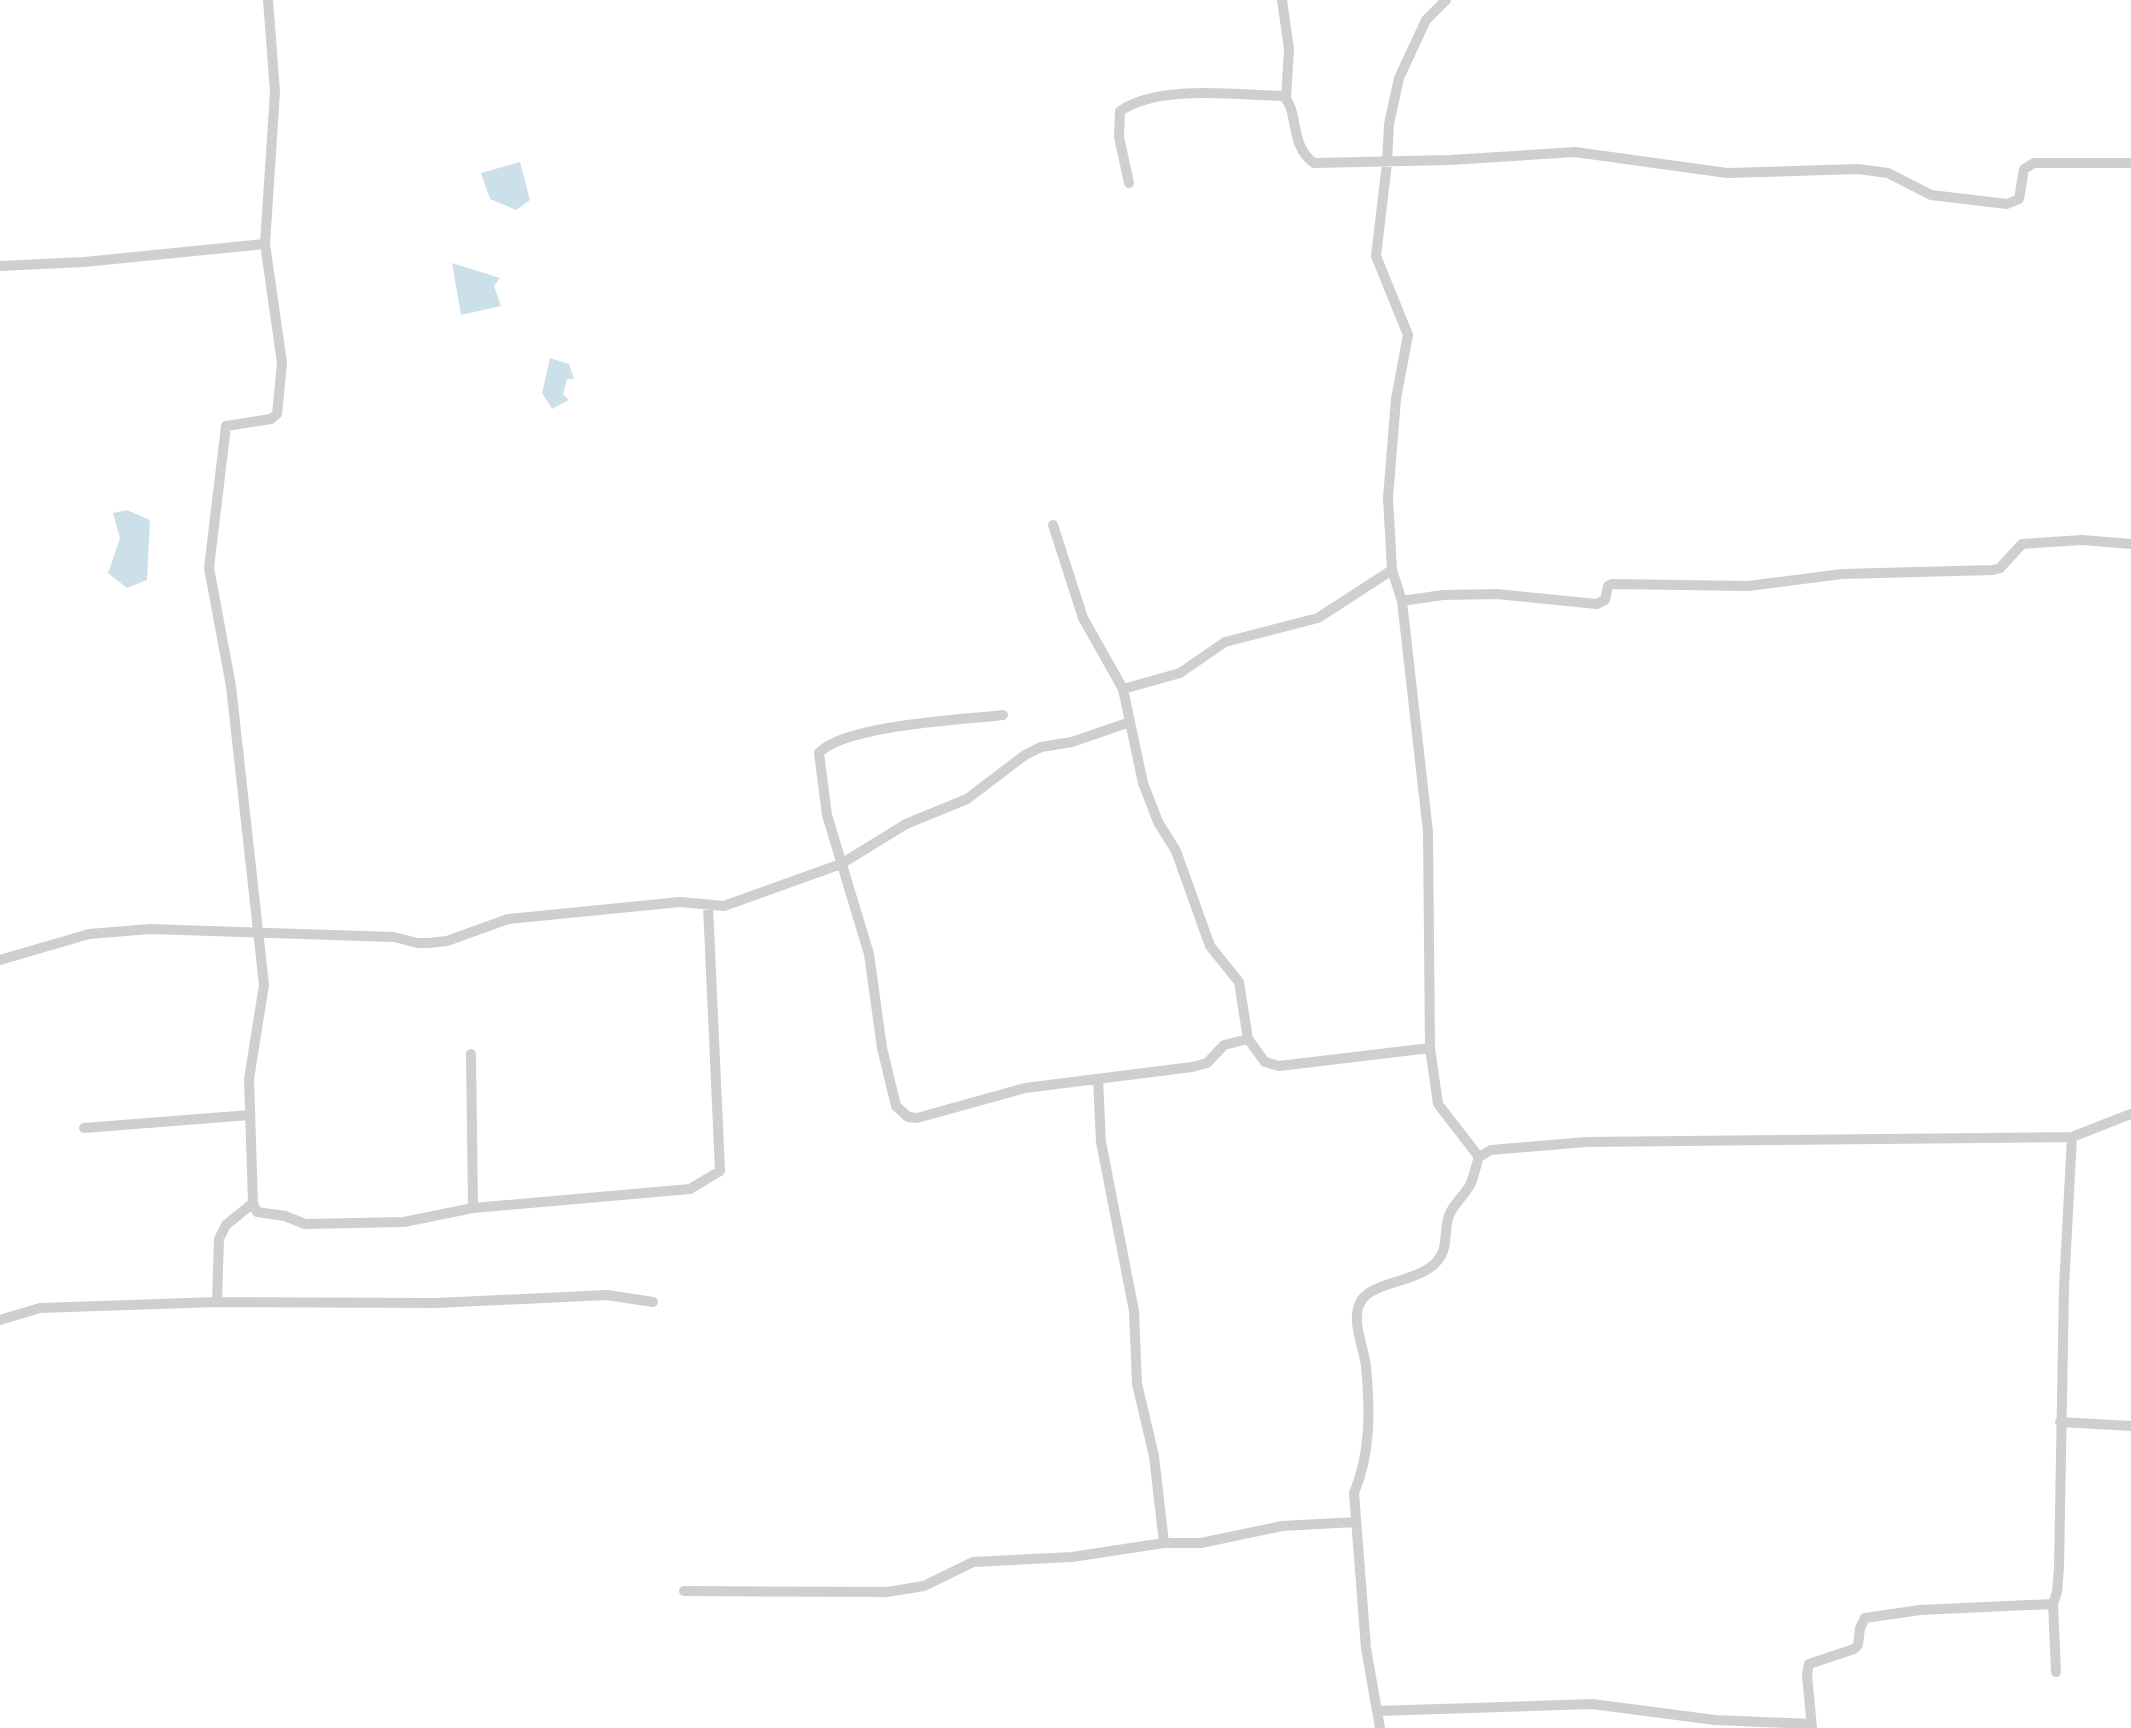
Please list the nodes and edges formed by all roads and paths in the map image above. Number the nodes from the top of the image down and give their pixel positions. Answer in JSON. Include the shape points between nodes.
{"nodes":[{"id":1,"x":268,"y":0,"type":"edge"},
{"id":2,"x":1282,"y":0,"type":"edge"},
{"id":3,"x":1446,"y":0,"type":"edge"},
{"id":4,"x":1286,"y":98,"type":"junction"},
{"id":5,"x":1387,"y":163,"type":"junction"},
{"id":6,"x":2131,"y":163,"type":"edge"},
{"id":7,"x":1129,"y":183,"type":"dead end"},
{"id":8,"x":265,"y":244,"type":"junction"},
{"id":9,"x":0,"y":266,"type":"edge"},
{"id":10,"x":1053,"y":525,"type":"dead end"},
{"id":11,"x":2131,"y":544,"type":"edge"},
{"id":12,"x":1392,"y":570,"type":"junction"},
{"id":13,"x":1402,"y":601,"type":"junction"},
{"id":14,"x":1123,"y":689,"type":"junction"},
{"id":15,"x":1003,"y":715,"type":"dead end"},
{"id":16,"x":1130,"y":722,"type":"junction"},
{"id":17,"x":841,"y":864,"type":"junction"},
{"id":18,"x":708,"y":906,"type":"junction"},
{"id":19,"x":257,"y":933,"type":"junction"},
{"id":20,"x":0,"y":960,"type":"edge"},
{"id":21,"x":1248,"y":1039,"type":"junction"},
{"id":22,"x":1430,"y":1048,"type":"junction"},
{"id":23,"x":471,"y":1054,"type":"dead end"},
{"id":24,"x":1098,"y":1079,"type":"junction"},
{"id":25,"x":2131,"y":1114,"type":"edge"},
{"id":26,"x":250,"y":1115,"type":"junction"},
{"id":27,"x":84,"y":1128,"type":"dead end"},
{"id":28,"x":2073,"y":1137,"type":"junction"},
{"id":29,"x":1479,"y":1157,"type":"junction"},
{"id":30,"x":253,"y":1203,"type":"junction"},
{"id":31,"x":473,"y":1209,"type":"junction"},
{"id":32,"x":217,"y":1302,"type":"junction"},
{"id":33,"x":653,"y":1302,"type":"dead end"},
{"id":34,"x":0,"y":1320,"type":"edge"},
{"id":35,"x":2060,"y":1422,"type":"junction"},
{"id":36,"x":2131,"y":1426,"type":"edge"},
{"id":37,"x":1356,"y":1522,"type":"junction"},
{"id":38,"x":1164,"y":1543,"type":"junction"},
{"id":39,"x":684,"y":1591,"type":"dead end"},
{"id":40,"x":2053,"y":1604,"type":"junction"},
{"id":41,"x":2056,"y":1672,"type":"dead end"},
{"id":42,"x":1377,"y":1711,"type":"junction"},
{"id":43,"x":1811,"y":1726,"type":"edge"},
{"id":44,"x":1380,"y":1728,"type":"edge"}],
"edges":[{"from":1,"to":8,"type":"street","via":[[275,92]]},
{"from":2,"to":4,"type":"street","via":[[1289,49]]},
{"from":3,"to":5,"type":"street","via":[[1426,20],[1399,78]]},
{"from":4,"to":5,"type":"street","via":[[1294,136],[1314,163]]},
{"from":4,"to":7,"type":"street","via":[[1169,94],[1127,107],[1119,116],[1119,137]]},
{"from":5,"to":6,"type":"street","via":[[1575,152],[1727,173],[1858,169],[1888,173],[1931,195],[2007,204],[2019,199],[2024,169],[2034,163]]},
{"from":5,"to":12,"type":"street","via":[[1376,256],[1408,335],[1396,399],[1388,498]]},
{"from":8,"to":9,"type":"street"},
{"from":8,"to":19,"type":"street","via":[[282,363],[276,414],[271,419],[226,426],[209,568],[231,686]]},
{"from":10,"to":14,"type":"street","via":[[1083,618]]},
{"from":11,"to":13,"type":"street","via":[[2082,540],[2022,544],[1993,570],[1842,574],[1748,586],[1612,584],[1605,600],[1597,604],[1497,594]]},
{"from":12,"to":13,"type":"street"},
{"from":12,"to":14,"type":"street","via":[[1318,618],[1225,642],[1180,673]]},
{"from":13,"to":22,"type":"street","via":[[1428,832]]},
{"from":14,"to":16,"type":"street"},
{"from":15,"to":17,"type":"street","via":[[877,730],[828,743],[818,753],[827,815]]},
{"from":16,"to":17,"type":"street","via":[[1033,751],[967,799],[906,824]]},
{"from":16,"to":21,"type":"street","via":[[1143,783],[1158,822],[1176,851],[1210,946],[1238,982]]},
{"from":17,"to":18,"type":"street","via":[[724,906]]},
{"from":17,"to":24,"type":"street","via":[[869,954],[895,1106],[908,1117],[1025,1088]]},
{"from":18,"to":19,"type":"street","via":[[680,902],[508,919],[429,943],[394,937]]},
{"from":18,"to":31,"type":"street","via":[[720,1171],[690,1189]]},
{"from":19,"to":20,"type":"street","via":[[150,929],[89,934]]},
{"from":19,"to":26,"type":"street","via":[[264,985],[249,1079]]},
{"from":21,"to":22,"type":"street","via":[[1265,1062],[1279,1066]]},
{"from":21,"to":24,"type":"street","via":[[1224,1045],[1207,1063]]},
{"from":22,"to":29,"type":"street","via":[[1438,1104]]},
{"from":23,"to":31,"type":"street"},
{"from":24,"to":38,"type":"street","via":[[1101,1142],[1134,1311],[1136,1384],[1154,1456]]},
{"from":25,"to":28,"type":"street"},
{"from":26,"to":27,"type":"street"},
{"from":26,"to":30,"type":"street"},
{"from":28,"to":29,"type":"street","via":[[1586,1142],[1491,1150]]},
{"from":28,"to":35,"type":"street"},
{"from":29,"to":37,"type":"street","via":[[1470,1185],[1450,1211],[1437,1262],[1412,1278],[1369,1292],[1359,1303],[1369,1420],[1364,1470],[1354,1493]]},
{"from":30,"to":31,"type":"street","via":[[257,1212],[305,1224],[404,1222]]},
{"from":30,"to":32,"type":"street","via":[[226,1225],[219,1239]]},
{"from":32,"to":33,"type":"street","via":[[436,1303],[607,1295]]},
{"from":32,"to":34,"type":"street","via":[[40,1308]]},
{"from":35,"to":36,"type":"street"},
{"from":35,"to":40,"type":"street","via":[[2059,1569]]},
{"from":37,"to":38,"type":"street","via":[[1282,1527],[1201,1543]]},
{"from":37,"to":42,"type":"street","via":[[1366,1648]]},
{"from":38,"to":39,"type":"street","via":[[1072,1557],[973,1562],[924,1586],[887,1592]]},
{"from":40,"to":41,"type":"street"},
{"from":40,"to":43,"type":"street","via":[[1920,1610],[1865,1618],[1858,1645],[1809,1664]]},
{"from":42,"to":43,"type":"street","via":[[1592,1704],[1715,1720]]},
{"from":42,"to":44,"type":"street"}]}
